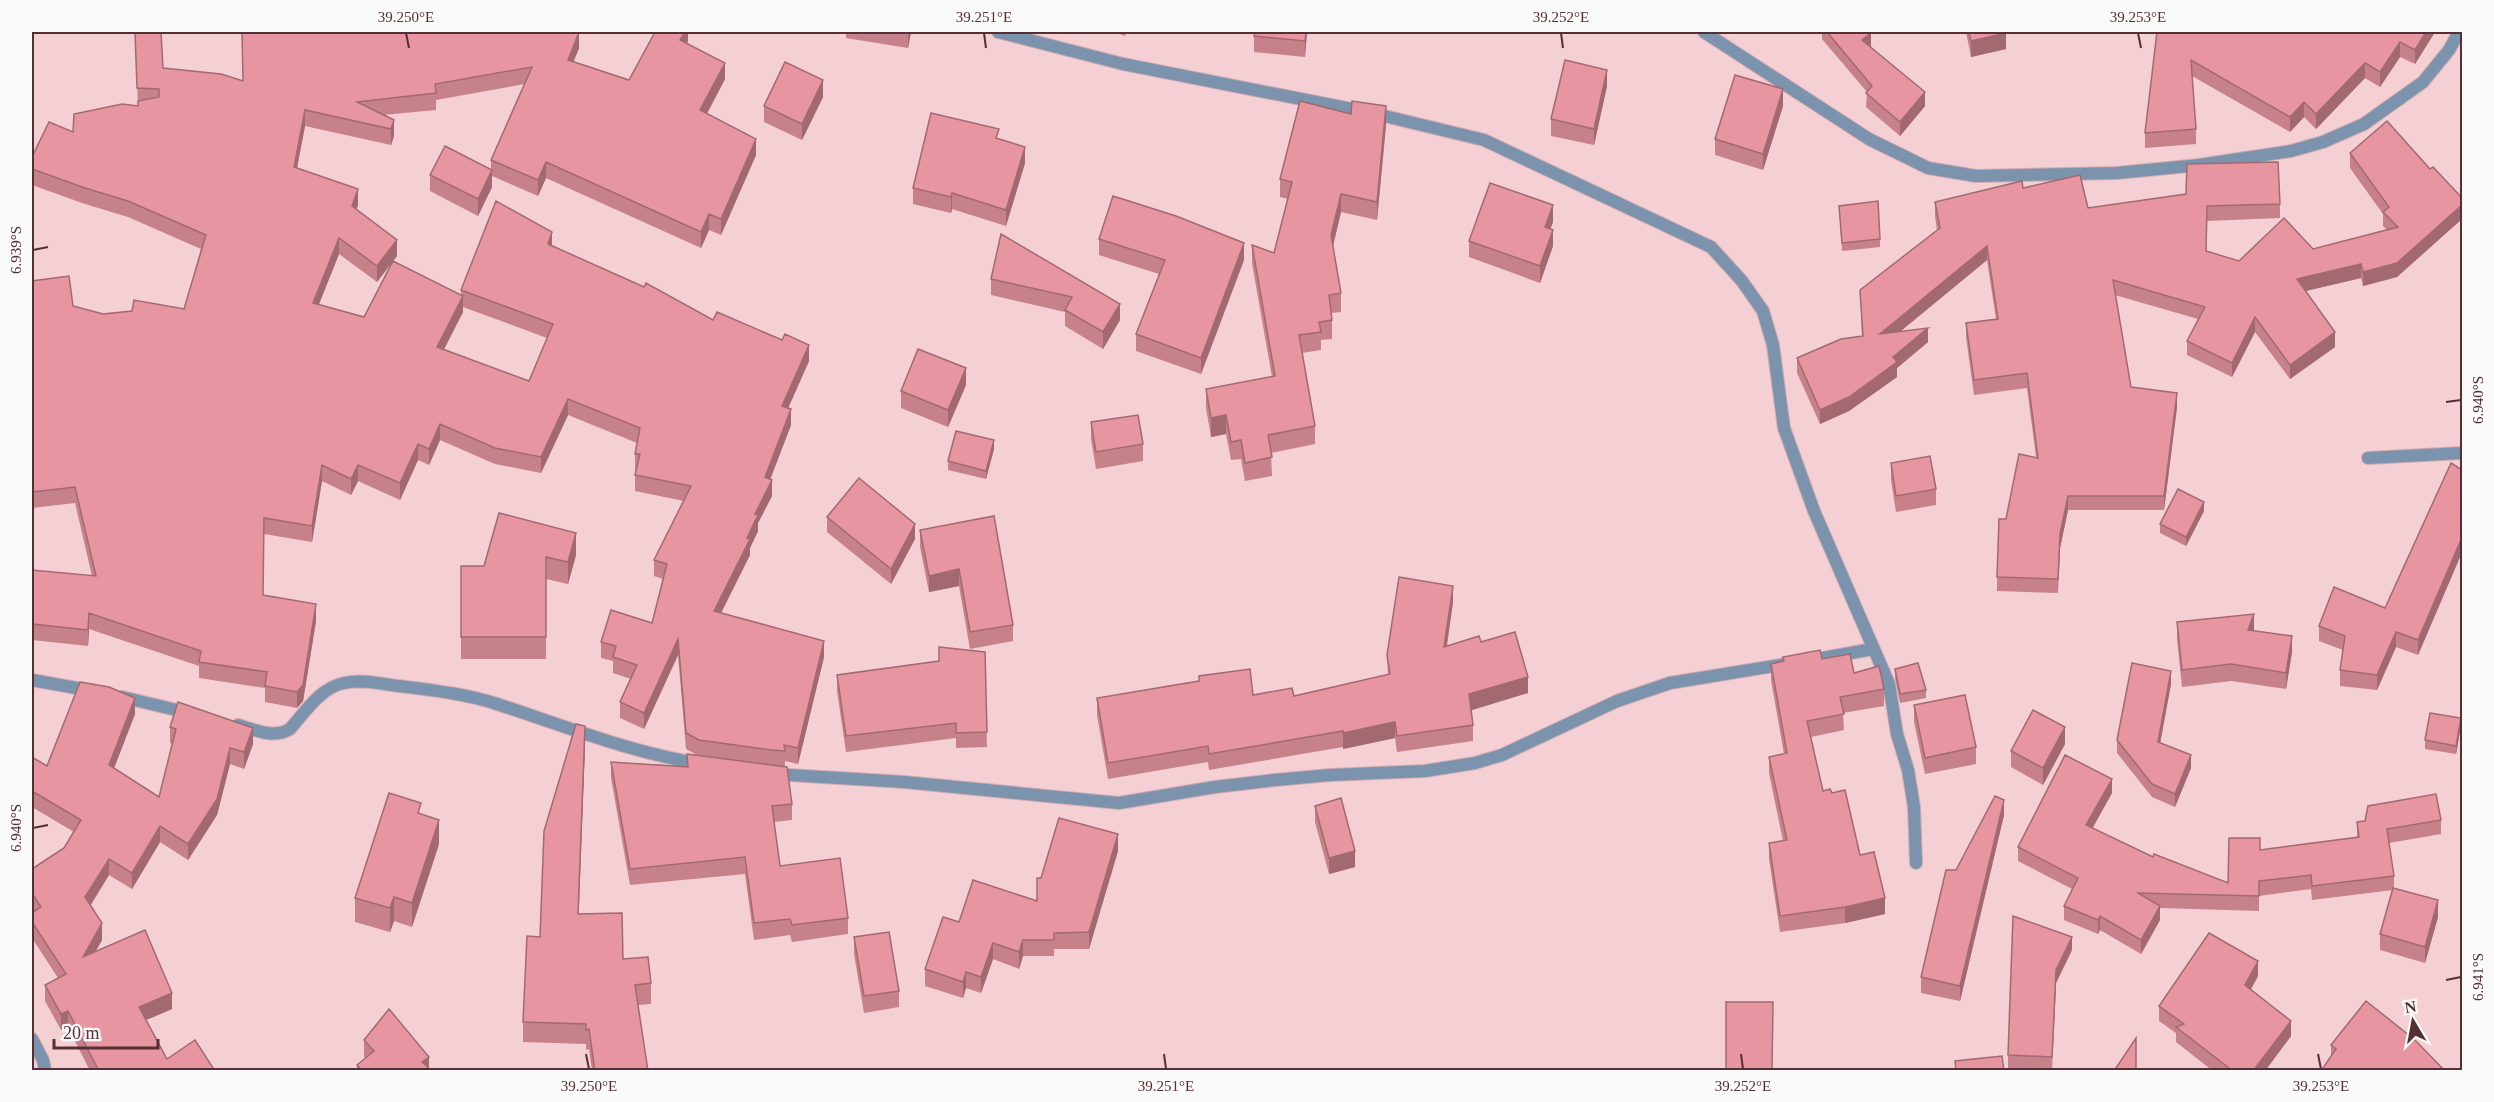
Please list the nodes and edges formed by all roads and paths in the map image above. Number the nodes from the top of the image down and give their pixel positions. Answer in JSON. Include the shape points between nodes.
{"nodes":[{"id":1,"x":998,"y":32,"type":"edge"},
{"id":2,"x":2459,"y":32,"type":"edge"},
{"id":3,"x":1708,"y":33,"type":"edge"},
{"id":4,"x":2463,"y":453,"type":"edge"},
{"id":5,"x":2368,"y":458,"type":"dead end"},
{"id":6,"x":1873,"y":649,"type":"junction"},
{"id":7,"x":32,"y":680,"type":"edge"},
{"id":8,"x":206,"y":717,"type":"edge"},
{"id":9,"x":228,"y":723,"type":"edge"},
{"id":10,"x":713,"y":766,"type":"edge"},
{"id":11,"x":758,"y":772,"type":"edge"},
{"id":12,"x":1916,"y":863,"type":"dead end"},
{"id":13,"x":32,"y":1039,"type":"edge"},
{"id":14,"x":45,"y":1071,"type":"edge"}],
"edges":[{"from":1,"to":6,"type":"street","via":[[1123,64],[1372,113],[1484,140],[1711,248],[1763,311],[1773,345],[1784,428],[1814,511]]},
{"from":2,"to":3,"type":"street","via":[[2423,82],[2364,124],[2323,142],[2291,151],[2199,165],[1976,176],[1928,168],[1869,139]]},
{"from":4,"to":5,"type":"street"},
{"from":6,"to":11,"type":"street","via":[[1670,683],[1617,701],[1502,755],[1425,771],[1275,780],[1119,803]]},
{"from":6,"to":12,"type":"street","via":[[1889,684],[1908,770]]},
{"from":7,"to":8,"type":"street"},
{"from":9,"to":10,"type":"street","via":[[271,734],[285,732],[325,692],[345,682],[358,681],[425,689],[495,704],[584,735]]},
{"from":13,"to":14,"type":"street"}]}
